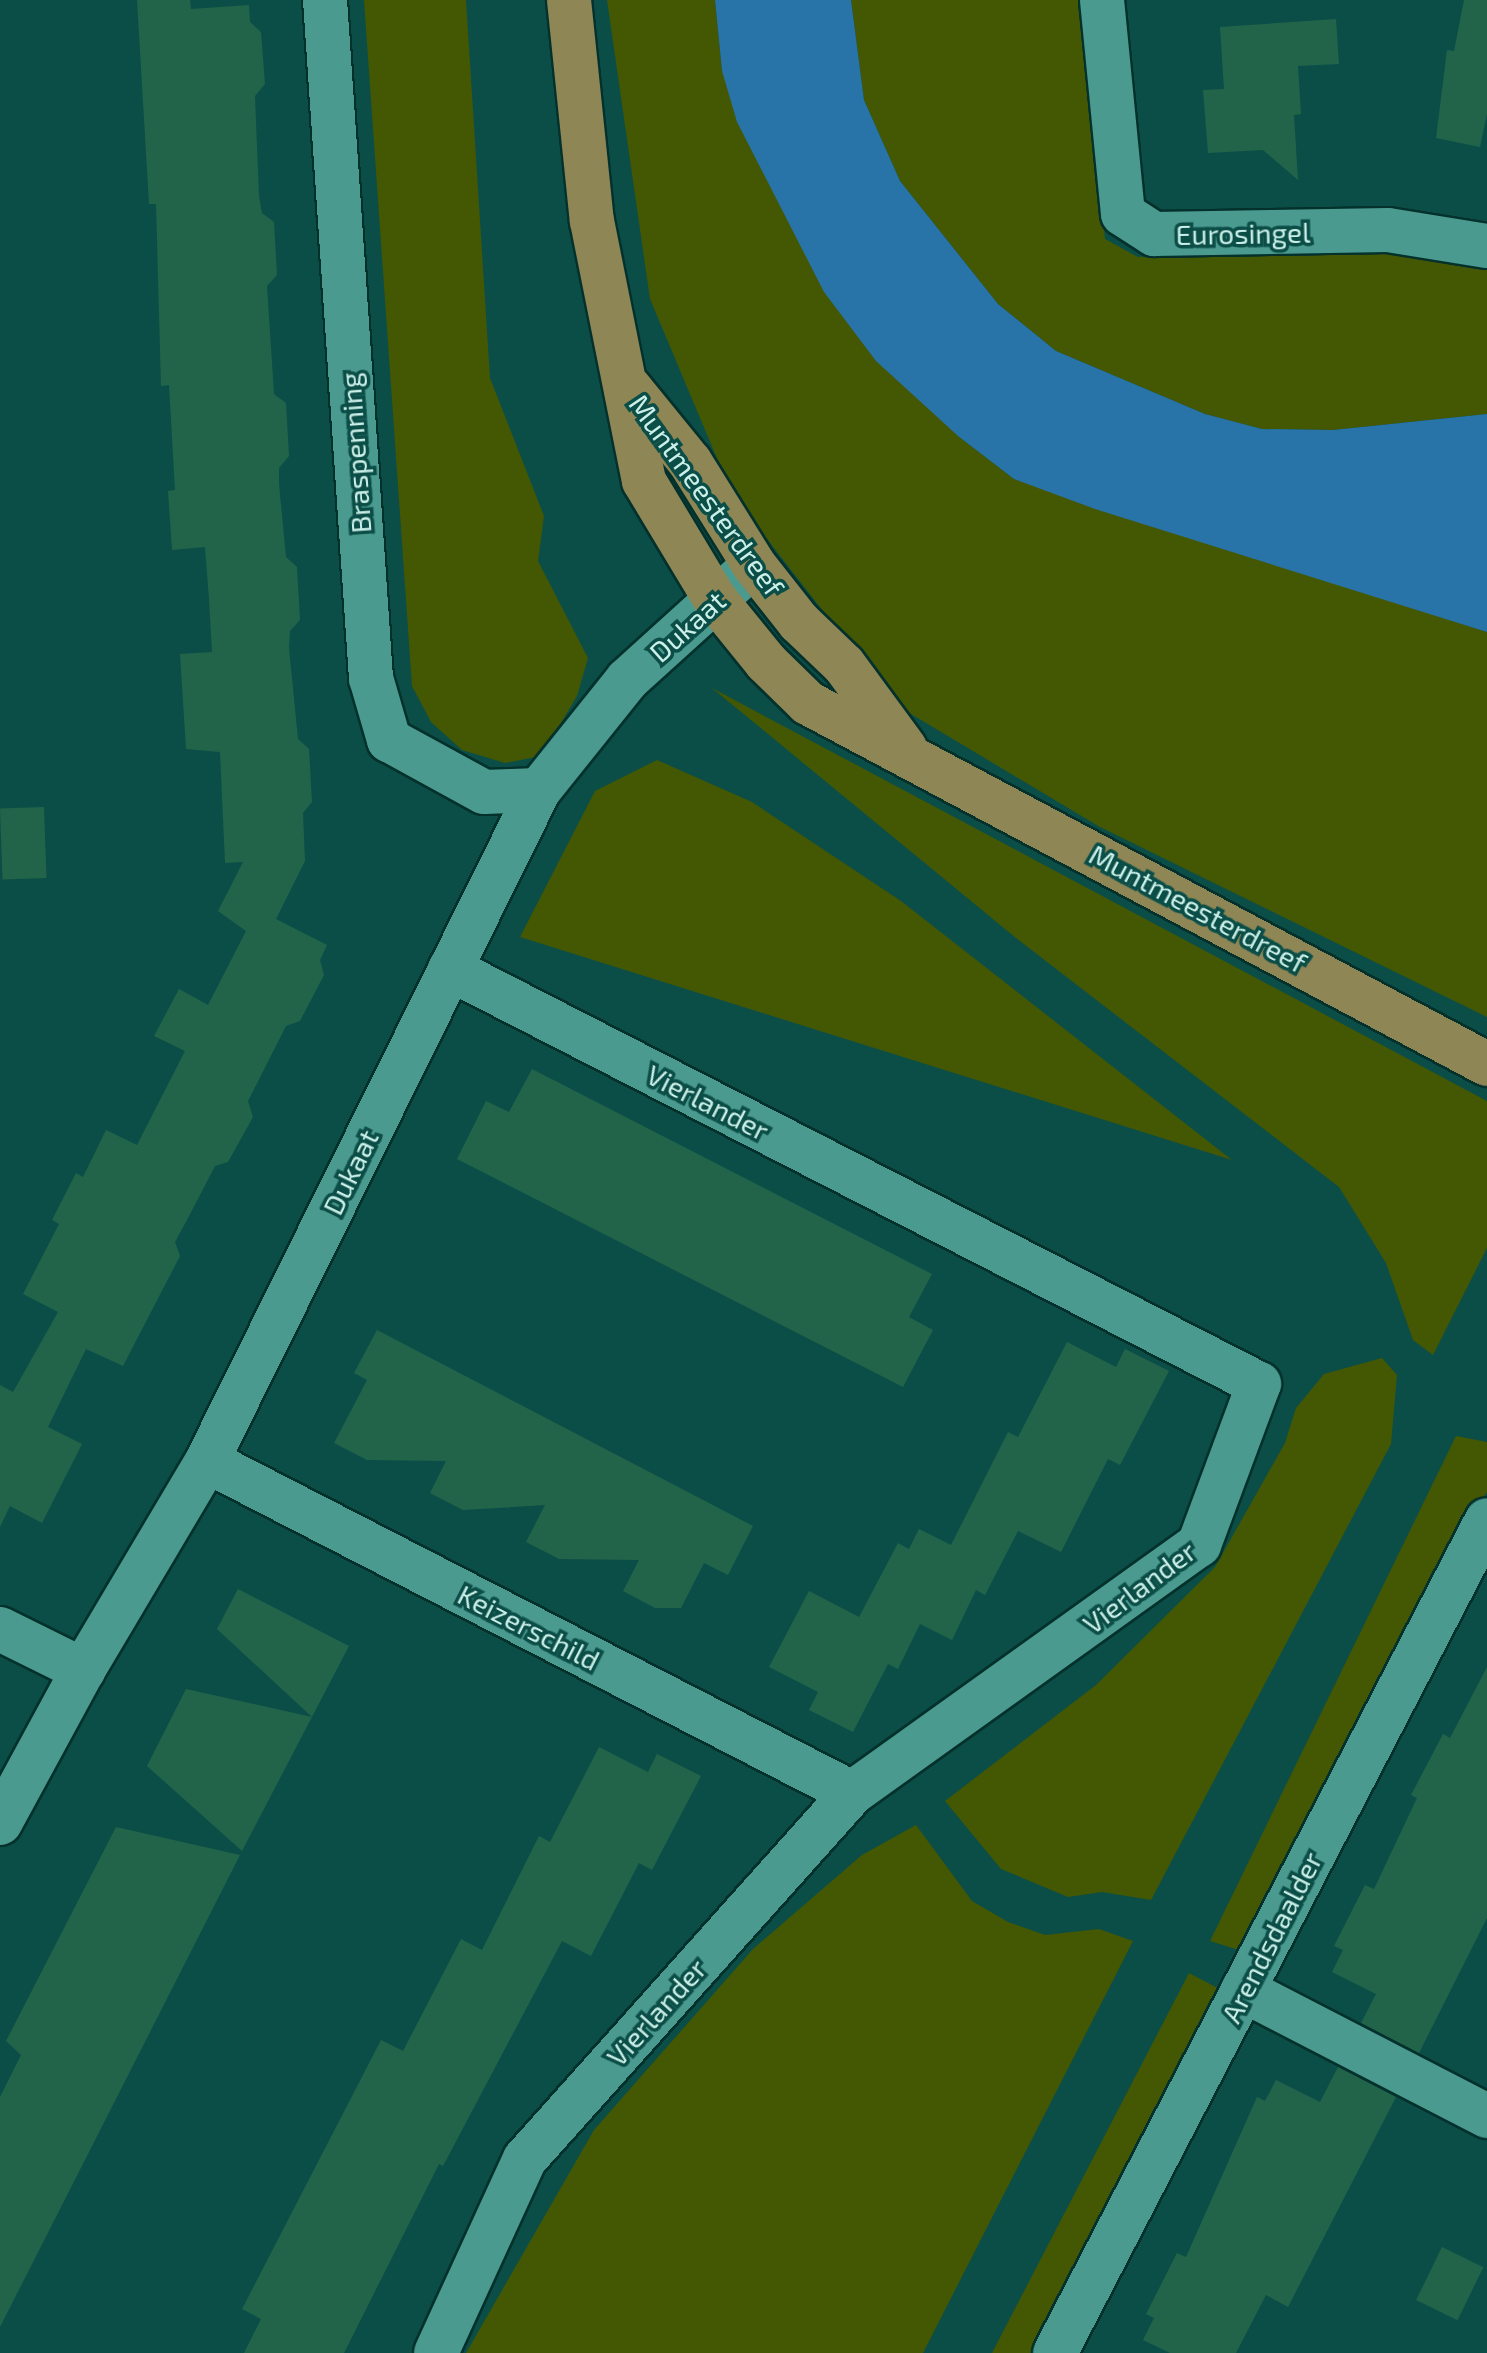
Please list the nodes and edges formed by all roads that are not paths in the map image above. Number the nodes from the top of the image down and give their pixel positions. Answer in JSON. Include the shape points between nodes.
{"nodes":[{"id":1,"x":325,"y":0,"type":"edge"},
{"id":2,"x":569,"y":0,"type":"edge"},
{"id":3,"x":1102,"y":0,"type":"edge"},
{"id":4,"x":1487,"y":246,"type":"edge"},
{"id":5,"x":628,"y":385,"type":"junction"},
{"id":6,"x":754,"y":565,"type":"junction"},
{"id":7,"x":715,"y":599,"type":"junction"},
{"id":8,"x":908,"y":753,"type":"junction"},
{"id":9,"x":539,"y":790,"type":"junction"},
{"id":10,"x":450,"y":969,"type":"junction"},
{"id":11,"x":1487,"y":1064,"type":"edge"},
{"id":12,"x":207,"y":1461,"type":"junction"},
{"id":13,"x":1487,"y":1520,"type":"edge"},
{"id":14,"x":0,"y":1629,"type":"edge"},
{"id":15,"x":83,"y":1670,"type":"junction"},
{"id":16,"x":852,"y":1793,"type":"junction"},
{"id":17,"x":0,"y":1823,"type":"edge"},
{"id":18,"x":1243,"y":1990,"type":"junction"},
{"id":19,"x":1487,"y":2116,"type":"edge"},
{"id":20,"x":436,"y":2353,"type":"edge"},
{"id":21,"x":1055,"y":2353,"type":"edge"}],
"edges":[{"from":1,"to":9,"type":"street","name":"Braspenning","via":[[371,678],[389,740],[484,792]]},
{"from":2,"to":5,"type":"main road","name":"Muntmeesterdreef","via":[[592,221]]},
{"from":3,"to":4,"type":"street","name":"Eurosingel","via":[[1123,214],[1154,234],[1388,230]]},
{"from":5,"to":6,"type":"main road","name":"Muntmeesterdreef","via":[[690,462]]},
{"from":5,"to":7,"type":"main road","name":"Muntmeesterdreef","via":[[644,481]]},
{"from":6,"to":7,"type":"street","name":"Dukaat"},
{"from":6,"to":8,"type":"main road","name":"Muntmeesterdreef","via":[[799,622],[844,665]]},
{"from":7,"to":8,"type":"main road","name":"Muntmeesterdreef","via":[[808,703]]},
{"from":7,"to":9,"type":"street","name":"Dukaat","via":[[627,680]]},
{"from":8,"to":11,"type":"main road","name":"Muntmeesterdreef"},
{"from":9,"to":10,"type":"street","name":"Dukaat"},
{"from":10,"to":12,"type":"street","name":"Dukaat"},
{"from":10,"to":16,"type":"street","name":"Vierlander","via":[[1259,1384],[1199,1545]]},
{"from":12,"to":15,"type":"street","name":"Dukaat"},
{"from":12,"to":16,"type":"street","name":"Keizerschild"},
{"from":13,"to":18,"type":"street","name":"Arendsdaalder"},
{"from":14,"to":15,"type":"street"},
{"from":15,"to":17,"type":"street","name":"Dukaat"},
{"from":16,"to":20,"type":"street","name":"Vierlander","via":[[525,2159]]},
{"from":18,"to":19,"type":"street"},
{"from":18,"to":21,"type":"street","name":"Arendsdaalder"}]}
